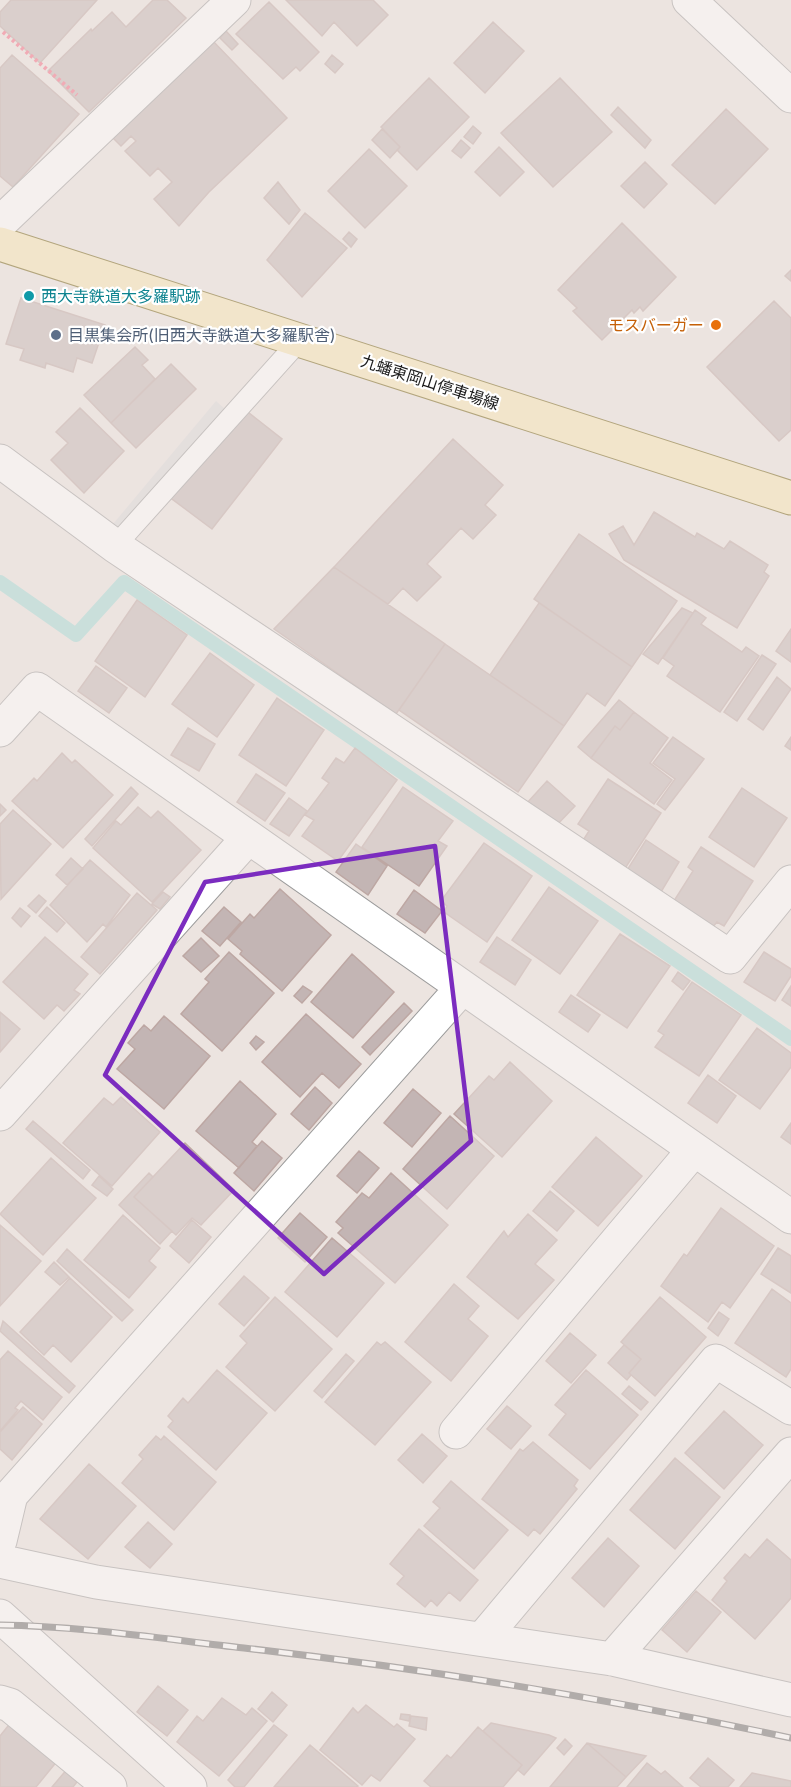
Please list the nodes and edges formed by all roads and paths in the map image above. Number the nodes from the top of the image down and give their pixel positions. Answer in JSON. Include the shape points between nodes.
{"nodes":[{"id":1,"x":689,"y":0,"type":"edge"},
{"id":2,"x":223,"y":3,"type":"edge"},
{"id":3,"x":3,"y":32,"type":"dead end"},
{"id":4,"x":791,"y":96,"type":"edge"},
{"id":5,"x":108,"y":120,"type":"junction"},
{"id":6,"x":0,"y":223,"type":"edge"},
{"id":7,"x":0,"y":244,"type":"edge"},
{"id":8,"x":300,"y":340,"type":"junction"},
{"id":9,"x":0,"y":461,"type":"edge"},
{"id":10,"x":791,"y":498,"type":"edge"},
{"id":11,"x":115,"y":546,"type":"junction"},
{"id":12,"x":0,"y":730,"type":"edge"},
{"id":13,"x":248,"y":838,"type":"junction"},
{"id":14,"x":791,"y":882,"type":"edge"},
{"id":15,"x":462,"y":988,"type":"junction"},
{"id":16,"x":0,"y":1114,"type":"edge"},
{"id":17,"x":693,"y":1151,"type":"junction"},
{"id":18,"x":791,"y":1217,"type":"edge"},
{"id":19,"x":791,"y":1408,"type":"edge"},
{"id":20,"x":456,"y":1432,"type":"dead end"},
{"id":21,"x":791,"y":1454,"type":"edge"},
{"id":22,"x":0,"y":1540,"type":"edge"},
{"id":23,"x":0,"y":1560,"type":"edge"},
{"id":24,"x":0,"y":1616,"type":"edge"},
{"id":25,"x":483,"y":1638,"type":"junction"},
{"id":26,"x":612,"y":1659,"type":"junction"},
{"id":27,"x":791,"y":1700,"type":"edge"},
{"id":28,"x":0,"y":1702,"type":"edge"},
{"id":29,"x":110,"y":1787,"type":"edge"},
{"id":30,"x":190,"y":1787,"type":"edge"}],
"edges":[{"from":1,"to":4,"type":"street"},
{"from":2,"to":5,"type":"street"},
{"from":3,"to":5,"type":"path"},
{"from":5,"to":6,"type":"street"},
{"from":7,"to":8,"type":"main road","name":"九蟠東岡山停車場線"},
{"from":8,"to":10,"type":"main road","name":"九蟠東岡山停車場線"},
{"from":8,"to":11,"type":"lane"},
{"from":9,"to":11,"type":"street"},
{"from":11,"to":14,"type":"street","via":[[730,957]]},
{"from":12,"to":13,"type":"street","via":[[37,689]]},
{"from":13,"to":15,"type":"street"},
{"from":13,"to":16,"type":"street"},
{"from":15,"to":17,"type":"street"},
{"from":15,"to":22,"type":"street","via":[[11,1495]]},
{"from":17,"to":18,"type":"street"},
{"from":17,"to":20,"type":"street"},
{"from":19,"to":25,"type":"street","via":[[716,1361]]},
{"from":21,"to":26,"type":"street"},
{"from":23,"to":25,"type":"street","via":[[96,1582]]},
{"from":24,"to":30,"type":"street"},
{"from":25,"to":26,"type":"street"},
{"from":26,"to":27,"type":"street"},
{"from":28,"to":29,"type":"street"}]}
